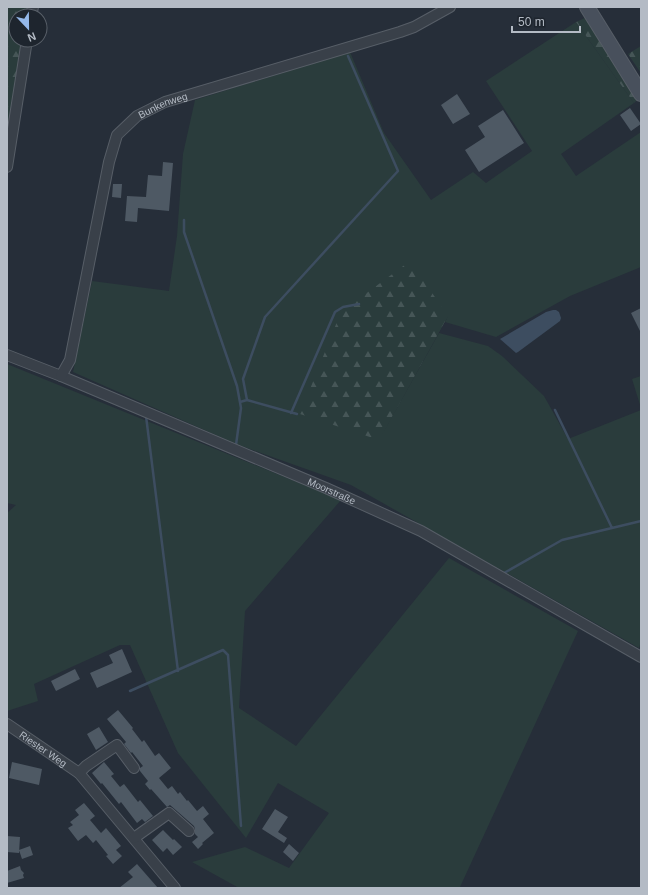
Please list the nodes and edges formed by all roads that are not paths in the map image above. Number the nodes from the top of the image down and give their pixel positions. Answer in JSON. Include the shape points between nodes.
{"nodes":[{"id":1,"x":450,"y":7,"type":"edge"},
{"id":2,"x":587,"y":7,"type":"edge"},
{"id":3,"x":26,"y":48,"type":"edge"},
{"id":4,"x":641,"y":94,"type":"edge"},
{"id":5,"x":7,"y":167,"type":"edge"},
{"id":6,"x":7,"y":355,"type":"edge"},
{"id":7,"x":61,"y":376,"type":"junction"},
{"id":8,"x":641,"y":657,"type":"edge"},
{"id":9,"x":7,"y":724,"type":"edge"},
{"id":10,"x":134,"y":768,"type":"dead end"},
{"id":11,"x":79,"y":773,"type":"junction"},
{"id":12,"x":189,"y":831,"type":"dead end"},
{"id":13,"x":134,"y":838,"type":"junction"},
{"id":14,"x":176,"y":888,"type":"edge"}],
"edges":[{"from":1,"to":7,"type":"street","name":"Bunkenweg","via":[[400,32],[165,102],[137,116],[118,135],[109,162],[70,360]]},
{"from":2,"to":4,"type":"street"},
{"from":3,"to":5,"type":"street"},
{"from":6,"to":7,"type":"street","name":"Moorstraße"},
{"from":7,"to":8,"type":"street","name":"Moorstraße","via":[[421,531]]},
{"from":9,"to":11,"type":"street","name":"Riester Weg"},
{"from":10,"to":11,"type":"street","via":[[117,745]]},
{"from":11,"to":13,"type":"street","name":"Riester Weg"},
{"from":12,"to":13,"type":"street","via":[[169,813]]},
{"from":13,"to":14,"type":"street","name":"Riester Weg"}]}
